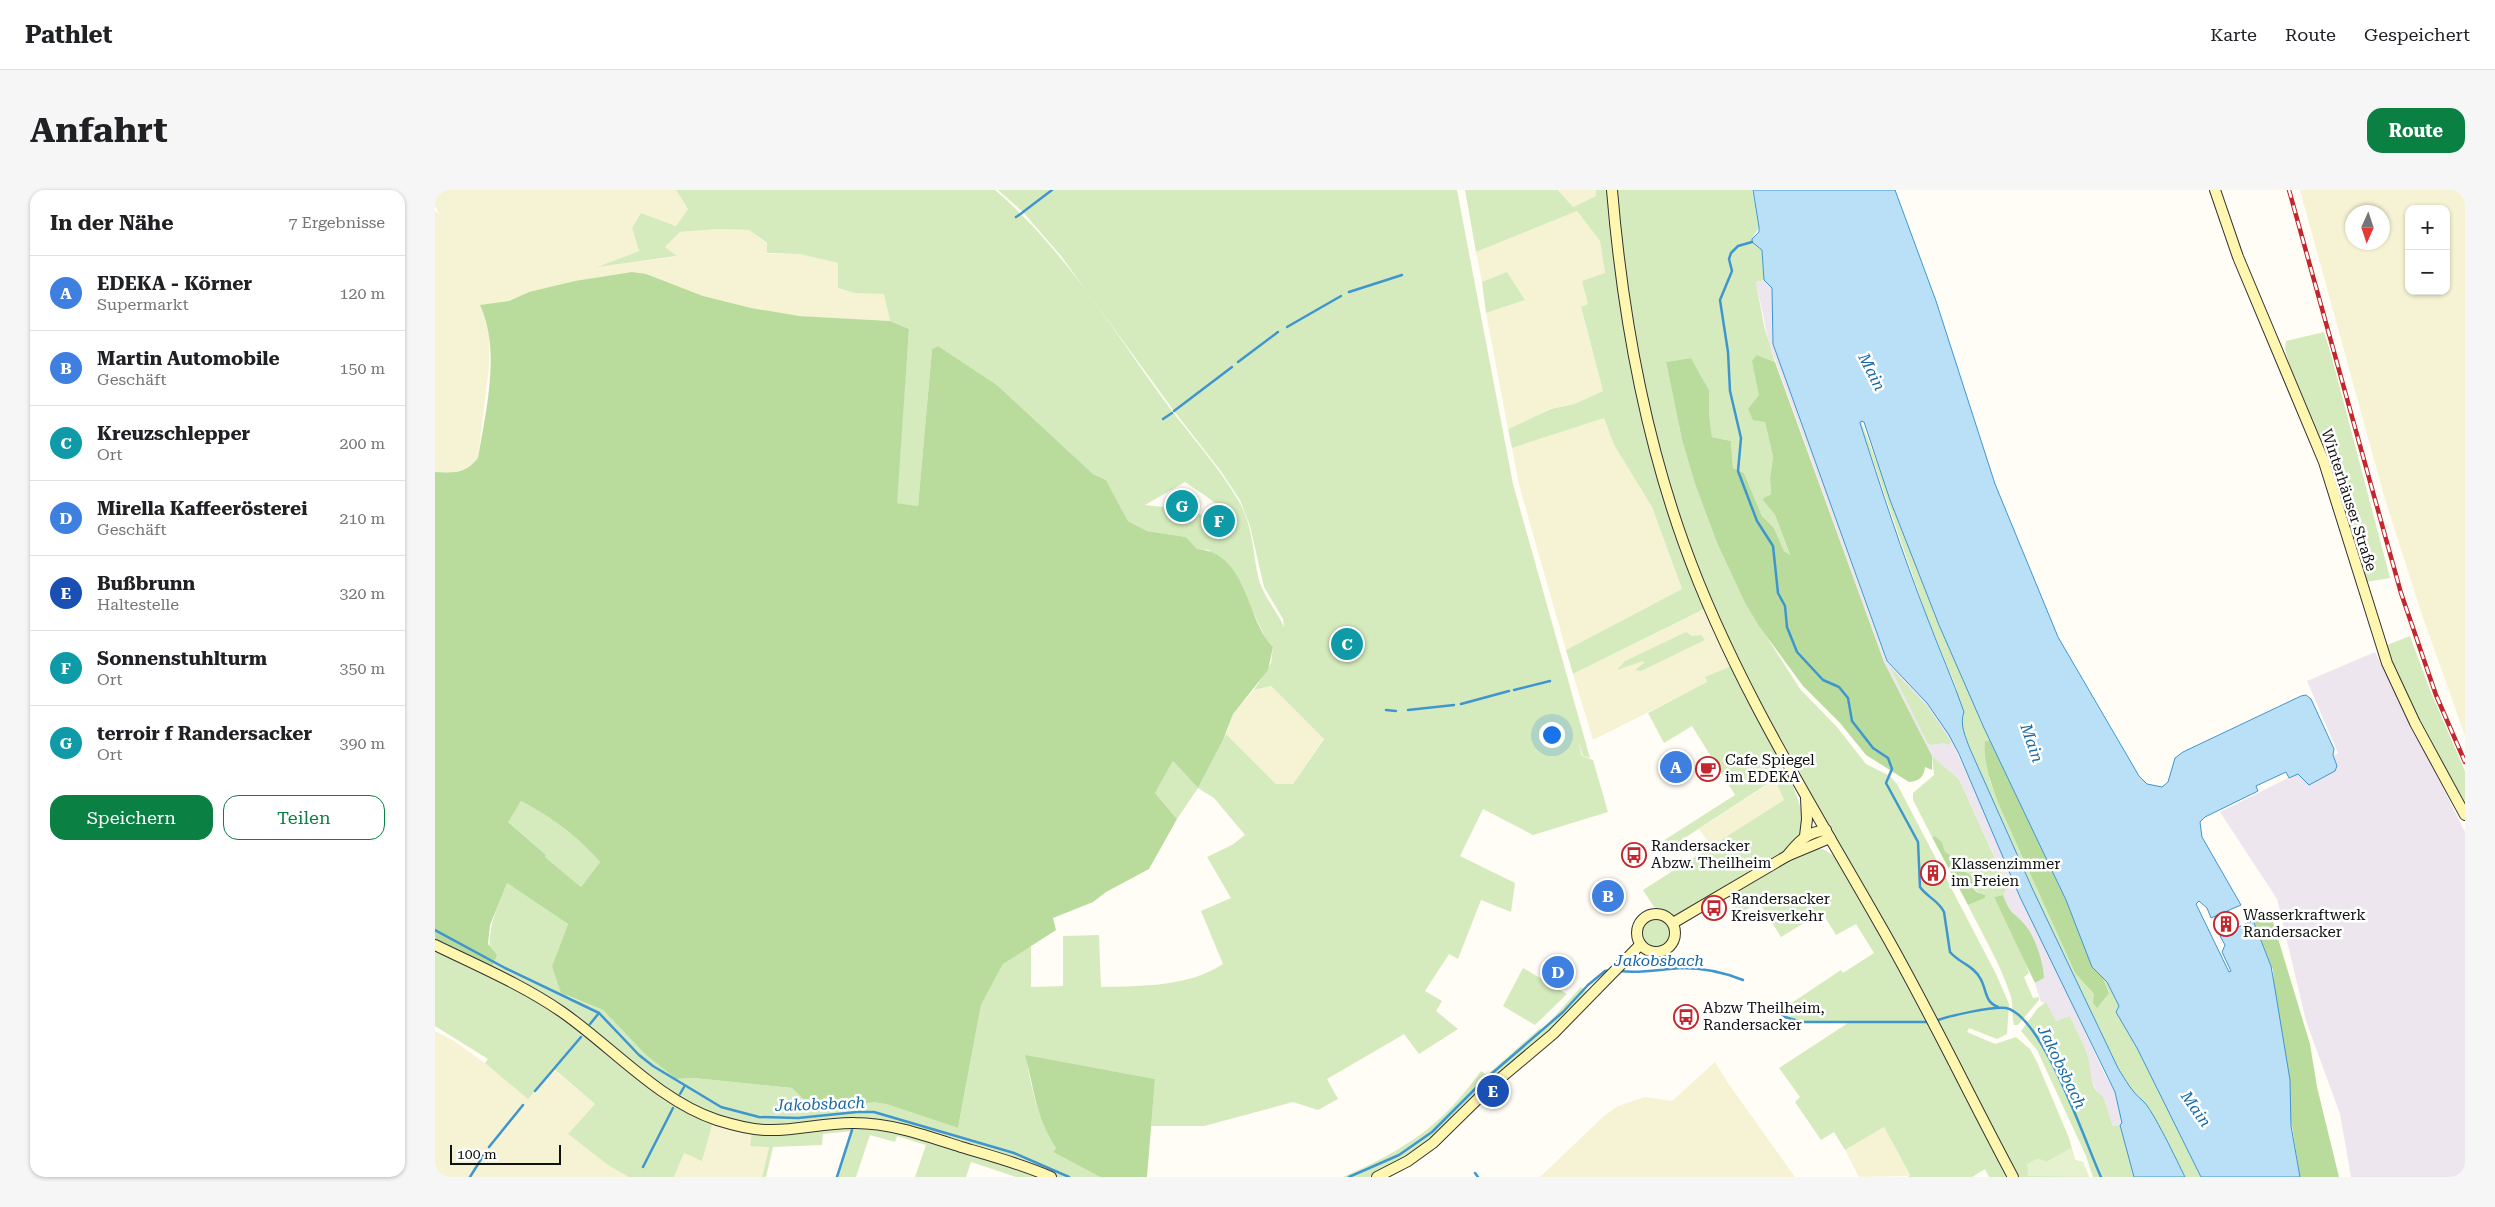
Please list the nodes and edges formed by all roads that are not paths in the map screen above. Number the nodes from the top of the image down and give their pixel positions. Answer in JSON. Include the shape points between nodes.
{"nodes":[{"id":1,"x":1612,"y":190,"type":"edge"},
{"id":2,"x":2215,"y":190,"type":"edge"},
{"id":3,"x":1805,"y":794,"type":"junction"},
{"id":4,"x":2465,"y":815,"type":"edge"},
{"id":5,"x":1828,"y":834,"type":"junction"},
{"id":6,"x":1805,"y":836,"type":"junction"},
{"id":7,"x":1787,"y":856,"type":"junction"},
{"id":8,"x":1673,"y":923,"type":"junction"},
{"id":9,"x":1640,"y":945,"type":"junction"},
{"id":10,"x":435,"y":946,"type":"edge"},
{"id":11,"x":1051,"y":1177,"type":"edge"},
{"id":12,"x":1377,"y":1177,"type":"edge"},
{"id":13,"x":2013,"y":1177,"type":"edge"}],
"edges":[{"from":1,"to":3,"type":"main road","via":[[1633,356],[1670,504],[1716,624]]},
{"from":2,"to":4,"type":"main road","name":"Winterhäuser Straße","via":[[2238,257],[2323,462],[2387,663]]},
{"from":3,"to":5,"type":"main road"},
{"from":3,"to":6,"type":"main road"},
{"from":5,"to":6,"type":"main road","via":[[1812,832]]},
{"from":5,"to":7,"type":"main road"},
{"from":5,"to":13,"type":"main road"},
{"from":6,"to":7,"type":"main road"},
{"from":7,"to":8,"type":"main road"},
{"from":8,"to":9,"type":"main road","via":[[1675,937],[1667,949],[1652,952]]},
{"from":8,"to":9,"type":"main road","via":[[1663,915],[1647,916],[1638,926],[1636,935]]},
{"from":9,"to":12,"type":"main road","via":[[1553,1034],[1484,1093],[1433,1143]]},
{"from":10,"to":11,"type":"main road","via":[[545,1001],[586,1029],[656,1086],[714,1119],[768,1130],[839,1123],[886,1125]]}]}
